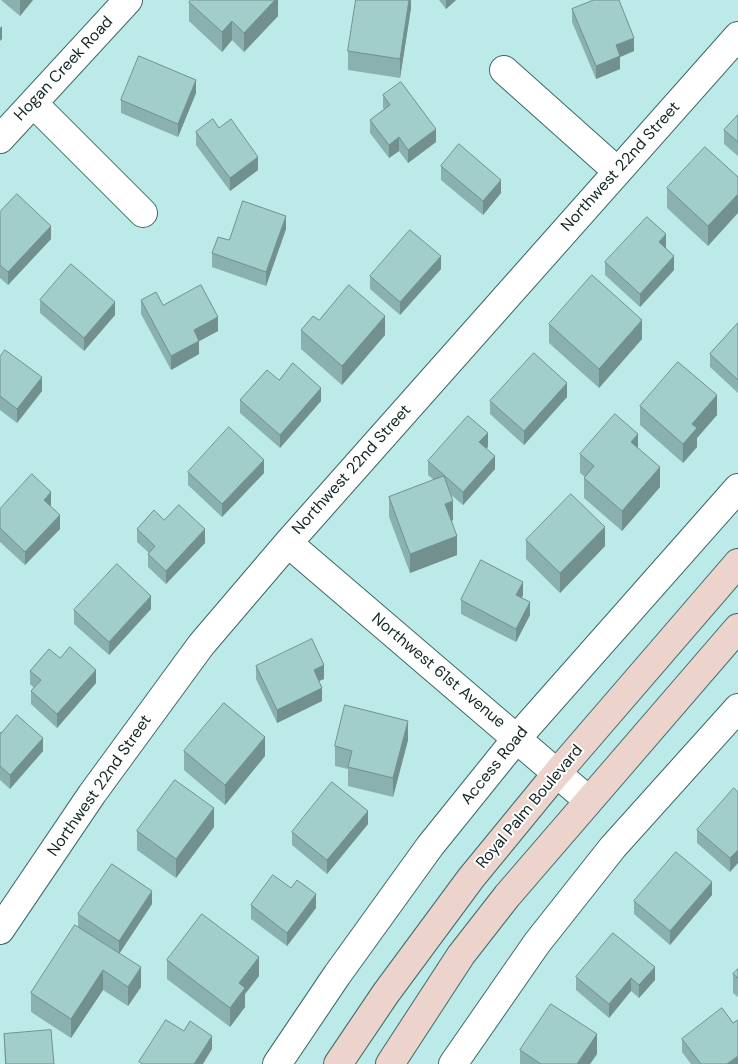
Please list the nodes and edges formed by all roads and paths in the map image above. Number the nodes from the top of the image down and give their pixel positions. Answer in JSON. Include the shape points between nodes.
{"nodes":[{"id":1,"x":128,"y":0,"type":"edge"},
{"id":2,"x":738,"y":36,"type":"edge"},
{"id":3,"x":504,"y":70,"type":"dead end"},
{"id":4,"x":33,"y":103,"type":"junction"},
{"id":5,"x":0,"y":139,"type":"edge"},
{"id":6,"x":617,"y":171,"type":"junction"},
{"id":7,"x":143,"y":213,"type":"dead end"},
{"id":8,"x":738,"y":488,"type":"edge"},
{"id":9,"x":288,"y":543,"type":"junction"},
{"id":10,"x":736,"y":570,"type":"edge"},
{"id":11,"x":738,"y":628,"type":"edge"},
{"id":12,"x":738,"y":708,"type":"edge"},
{"id":13,"x":516,"y":738,"type":"junction"},
{"id":14,"x":557,"y":772,"type":"junction"},
{"id":15,"x":588,"y":800,"type":"junction"},
{"id":16,"x":0,"y":930,"type":"edge"},
{"id":17,"x":277,"y":1064,"type":"edge"},
{"id":18,"x":338,"y":1064,"type":"edge"},
{"id":19,"x":390,"y":1064,"type":"edge"},
{"id":20,"x":453,"y":1064,"type":"edge"}],
"edges":[{"from":1,"to":4,"type":"street","name":"Hogan Creek Road"},
{"from":2,"to":6,"type":"street","name":"Northwest 22nd Street"},
{"from":3,"to":6,"type":"street"},
{"from":4,"to":5,"type":"street","name":"Hogan Creek Road"},
{"from":4,"to":7,"type":"street"},
{"from":6,"to":9,"type":"street","name":"Northwest 22nd Street"},
{"from":8,"to":13,"type":"street","name":"Access Road"},
{"from":9,"to":13,"type":"street","name":"Northwest 61st Avenue"},
{"from":9,"to":16,"type":"street","name":"Northwest 22nd Street","via":[[201,645],[92,794]]},
{"from":10,"to":14,"type":"main road","name":"Royal Palm Boulevard"},
{"from":11,"to":15,"type":"main road"},
{"from":12,"to":20,"type":"street","via":[[613,847],[537,943]]},
{"from":13,"to":14,"type":"street","name":"Northwest 61st Avenue"},
{"from":13,"to":17,"type":"street","name":"Access Road","via":[[425,854]]},
{"from":14,"to":15,"type":"street","name":"Northwest 61st Avenue"},
{"from":14,"to":18,"type":"main road","name":"Royal Palm Boulevard","via":[[471,878]]},
{"from":15,"to":19,"type":"main road","via":[[461,955]]}]}
